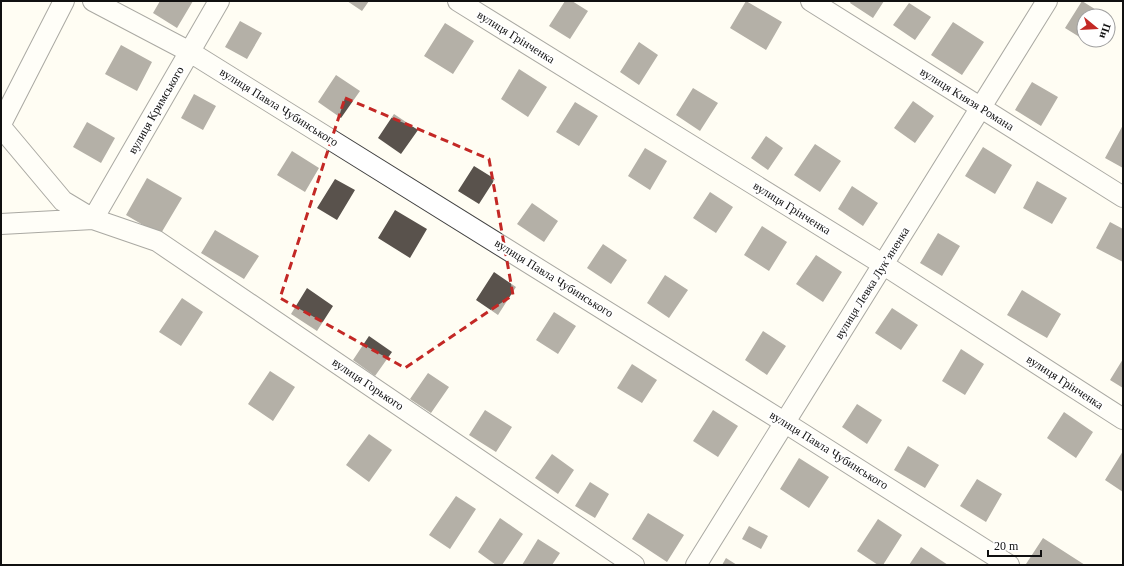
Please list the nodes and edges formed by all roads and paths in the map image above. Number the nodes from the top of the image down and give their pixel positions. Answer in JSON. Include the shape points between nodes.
{"nodes":[{"id":1,"x":64,"y":1,"type":"edge"},
{"id":2,"x":93,"y":1,"type":"edge"},
{"id":3,"x":219,"y":1,"type":"edge"},
{"id":4,"x":458,"y":1,"type":"edge"},
{"id":5,"x":811,"y":1,"type":"edge"},
{"id":6,"x":1047,"y":1,"type":"edge"},
{"id":7,"x":190,"y":52,"type":"junction"},
{"id":8,"x":981,"y":107,"type":"junction"},
{"id":9,"x":1,"y":124,"type":"edge"},
{"id":10,"x":1,"y":127,"type":"edge"},
{"id":11,"x":1123,"y":197,"type":"edge"},
{"id":12,"x":93,"y":220,"type":"junction"},
{"id":13,"x":1,"y":224,"type":"edge"},
{"id":14,"x":884,"y":265,"type":"junction"},
{"id":15,"x":1123,"y":419,"type":"edge"},
{"id":16,"x":784,"y":422,"type":"junction"},
{"id":17,"x":634,"y":565,"type":"edge"},
{"id":18,"x":696,"y":565,"type":"edge"},
{"id":19,"x":1009,"y":565,"type":"edge"}],
"edges":[{"from":1,"to":9,"type":"street"},
{"from":2,"to":7,"type":"street","name":"вулиця Павла Чубинського"},
{"from":3,"to":7,"type":"street","name":"вулиця Кримського"},
{"from":4,"to":14,"type":"street","name":"вулиця Грінченка"},
{"from":5,"to":8,"type":"street","name":"вулиця Князя Романа"},
{"from":6,"to":8,"type":"street","name":"вулиця Левка Лукʼяненка"},
{"from":7,"to":12,"type":"street","name":"вулиця Кримського"},
{"from":7,"to":16,"type":"street","name":"вулиця Павла Чубинського"},
{"from":8,"to":11,"type":"street","name":"вулиця Князя Романа"},
{"from":8,"to":14,"type":"street","name":"вулиця Левка Лукʼяненка"},
{"from":10,"to":12,"type":"street","via":[[63,201]]},
{"from":12,"to":13,"type":"street"},
{"from":12,"to":17,"type":"street","name":"вулиця Горького","via":[[157,241]]},
{"from":14,"to":15,"type":"street","name":"вулиця Грінченка"},
{"from":14,"to":16,"type":"street","name":"вулиця Левка Лукʼяненка"},
{"from":16,"to":18,"type":"street","name":"вулиця Левка Лукʼяненка"},
{"from":16,"to":19,"type":"street","name":"вулиця Павла Чубинського"}]}
